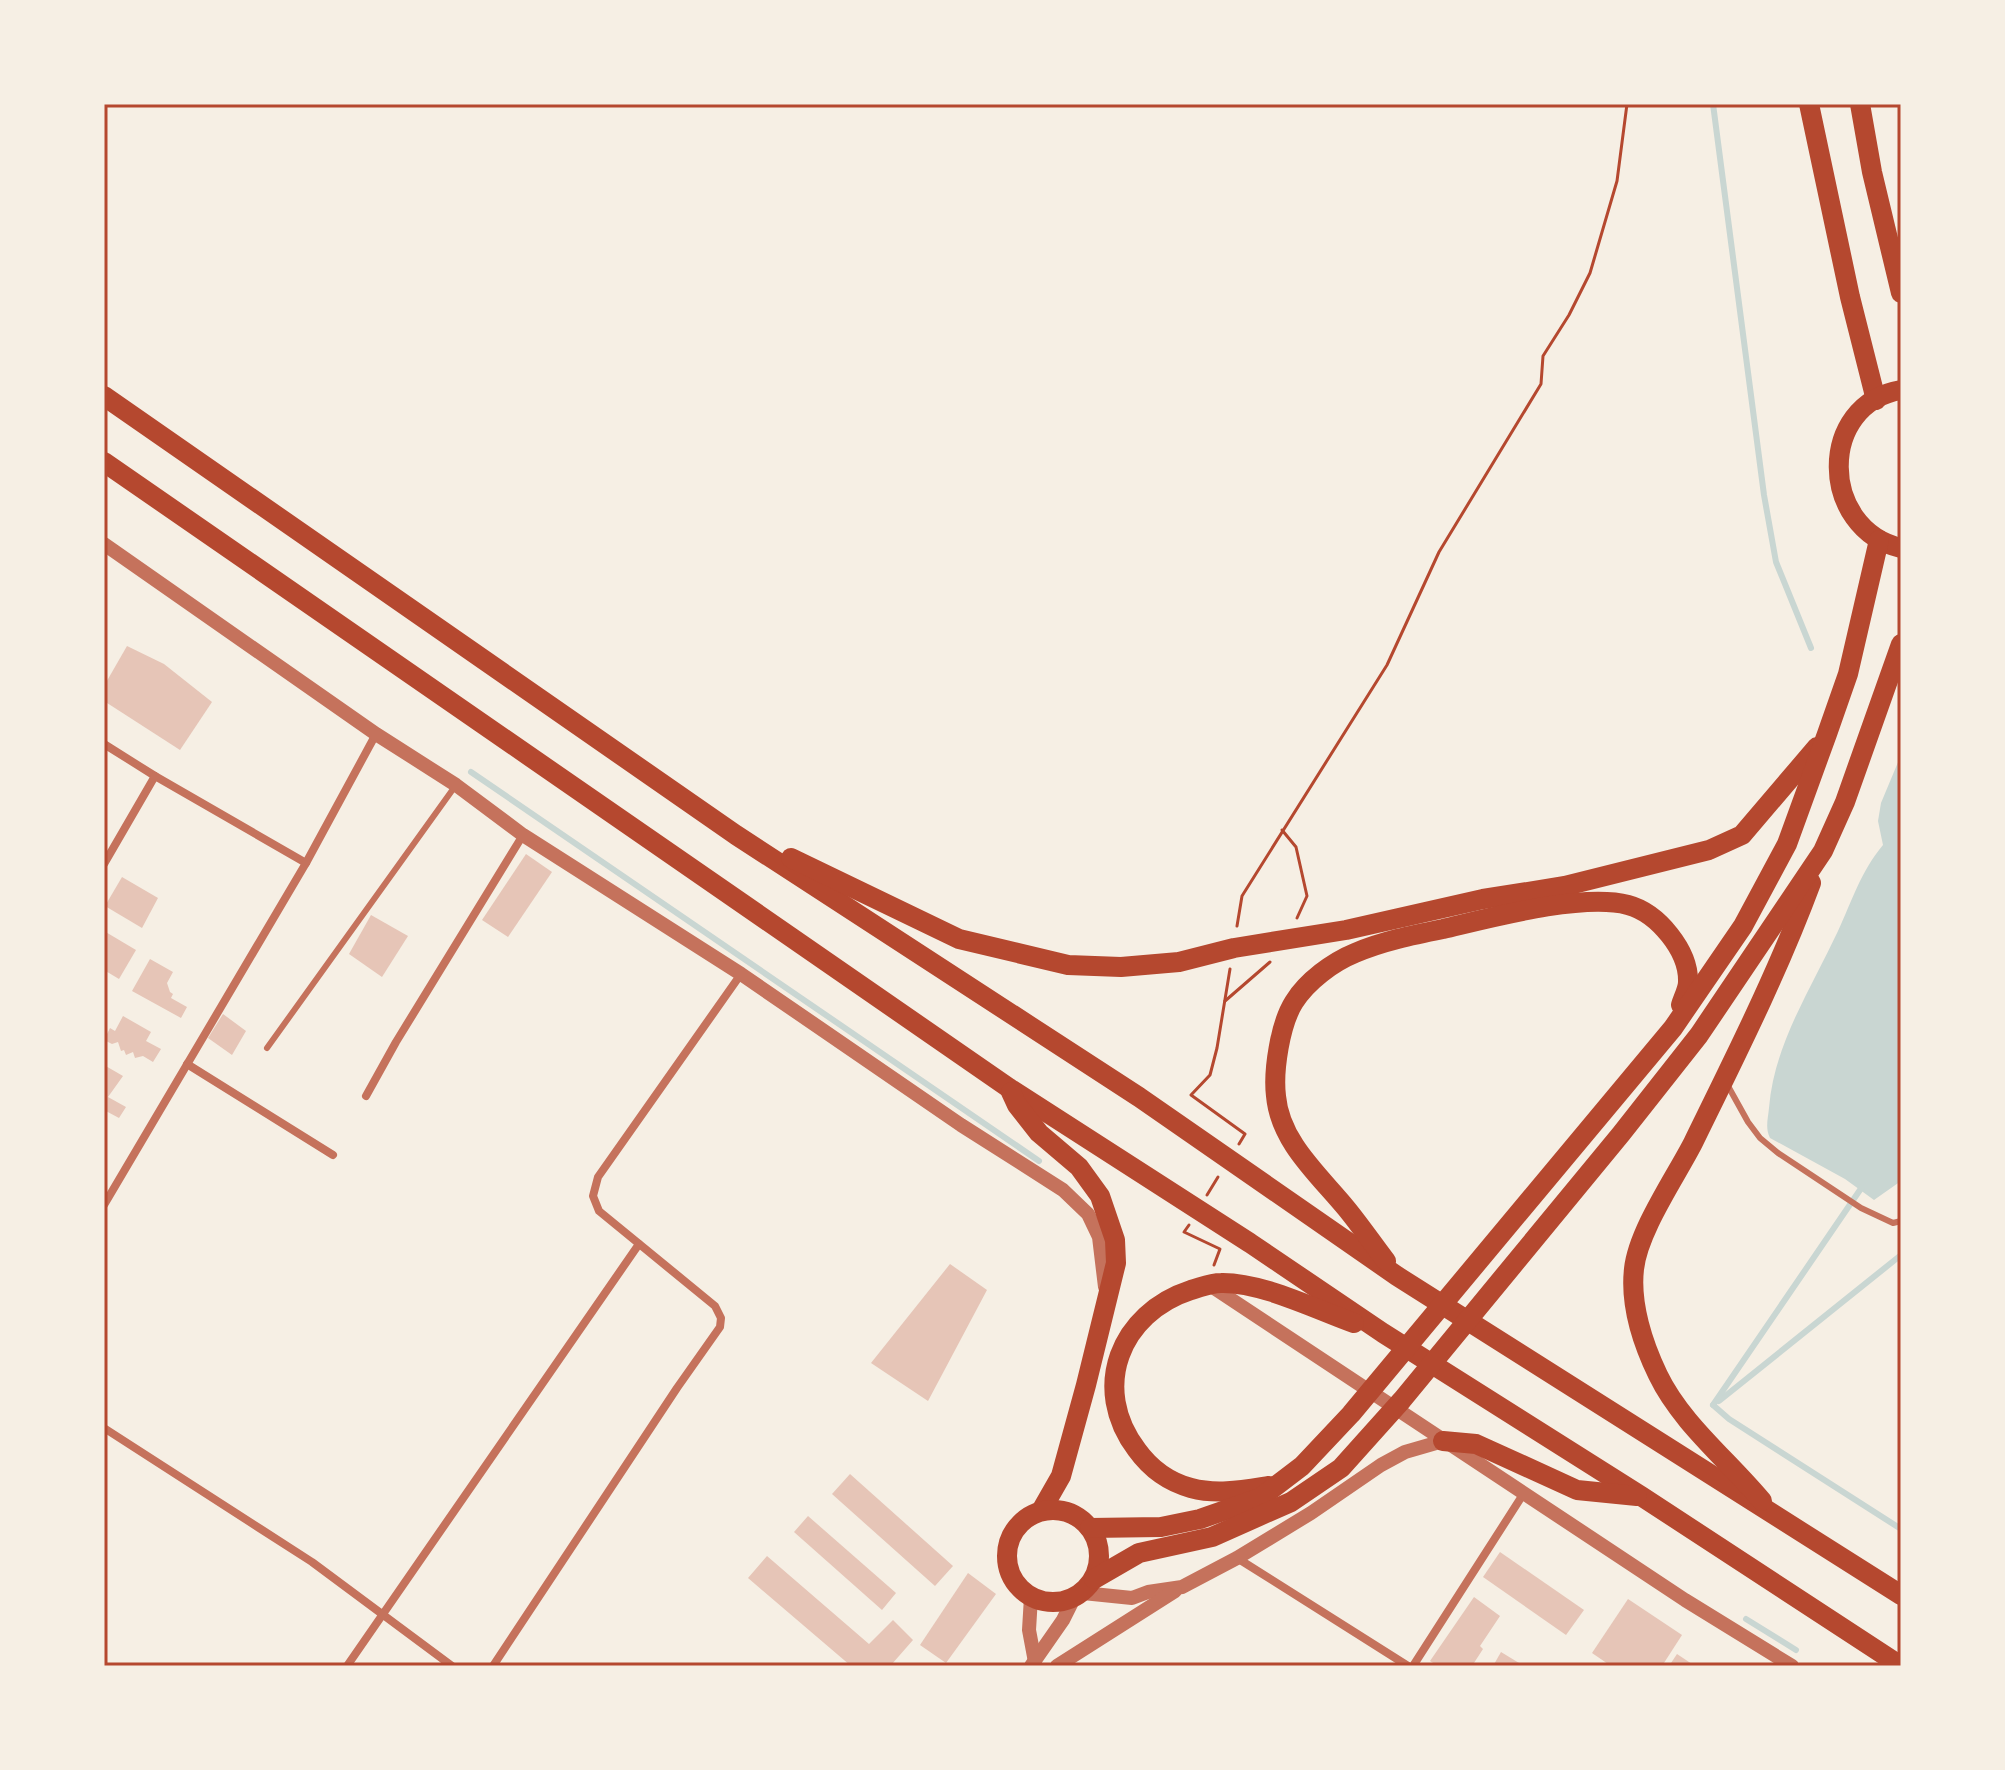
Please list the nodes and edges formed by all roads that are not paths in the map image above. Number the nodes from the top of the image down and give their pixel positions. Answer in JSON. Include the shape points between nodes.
{"nodes":[{"id":1,"x":1860,"y":104,"type":"edge"},
{"id":2,"x":1809,"y":105,"type":"edge"},
{"id":3,"x":1901,"y":293,"type":"edge"},
{"id":4,"x":1901,"y":390,"type":"edge"},
{"id":5,"x":104,"y":396,"type":"edge"},
{"id":6,"x":1876,"y":400,"type":"junction"},
{"id":7,"x":104,"y":462,"type":"edge"},
{"id":8,"x":1879,"y":540,"type":"junction"},
{"id":9,"x":104,"y":544,"type":"edge"},
{"id":10,"x":1901,"y":548,"type":"edge"},
{"id":11,"x":1901,"y":644,"type":"edge"},
{"id":12,"x":376,"y":734,"type":"junction"},
{"id":13,"x":1827,"y":734,"type":"junction"},
{"id":14,"x":104,"y":744,"type":"edge"},
{"id":15,"x":155,"y":776,"type":"junction"},
{"id":16,"x":456,"y":785,"type":"junction"},
{"id":17,"x":523,"y":835,"type":"junction"},
{"id":18,"x":736,"y":835,"type":"junction"},
{"id":19,"x":1823,"y":851,"type":"junction"},
{"id":20,"x":306,"y":863,"type":"junction"},
{"id":21,"x":104,"y":864,"type":"edge"},
{"id":22,"x":741,"y":974,"type":"junction"},
{"id":23,"x":1673,"y":1028,"type":"junction"},
{"id":24,"x":267,"y":1048,"type":"dead end"},
{"id":25,"x":187,"y":1064,"type":"junction"},
{"id":26,"x":1724,"y":1079,"type":"junction"},
{"id":27,"x":1009,"y":1088,"type":"junction"},
{"id":28,"x":366,"y":1096,"type":"dead end"},
{"id":29,"x":333,"y":1155,"type":"dead end"},
{"id":30,"x":104,"y":1205,"type":"edge"},
{"id":31,"x":1901,"y":1221,"type":"edge"},
{"id":32,"x":639,"y":1244,"type":"junction"},
{"id":33,"x":1397,"y":1276,"type":"junction"},
{"id":34,"x":1208,"y":1284,"type":"junction"},
{"id":35,"x":1106,"y":1301,"type":"junction"},
{"id":36,"x":1383,"y":1333,"type":"junction"},
{"id":37,"x":104,"y":1428,"type":"edge"},
{"id":38,"x":1443,"y":1441,"type":"junction"},
{"id":39,"x":1273,"y":1485,"type":"junction"},
{"id":40,"x":1524,"y":1493,"type":"junction"},
{"id":41,"x":1641,"y":1496,"type":"junction"},
{"id":42,"x":1041,"y":1511,"type":"junction"},
{"id":43,"x":1778,"y":1519,"type":"junction"},
{"id":44,"x":1090,"y":1528,"type":"junction"},
{"id":45,"x":1237,"y":1558,"type":"junction"},
{"id":46,"x":1182,"y":1587,"type":"junction"},
{"id":47,"x":1084,"y":1590,"type":"junction"},
{"id":48,"x":1901,"y":1595,"type":"edge"},
{"id":49,"x":1031,"y":1597,"type":"junction"},
{"id":50,"x":383,"y":1615,"type":"junction"},
{"id":51,"x":1033,"y":1664,"type":"edge"},
{"id":52,"x":347,"y":1666,"type":"edge"},
{"id":53,"x":452,"y":1666,"type":"edge"},
{"id":54,"x":493,"y":1666,"type":"edge"},
{"id":55,"x":1057,"y":1666,"type":"edge"},
{"id":56,"x":1411,"y":1666,"type":"edge"},
{"id":57,"x":1792,"y":1666,"type":"edge"},
{"id":58,"x":1901,"y":1666,"type":"edge"}],
"edges":[{"from":1,"to":3,"type":"highway"},
{"from":2,"to":6,"type":"highway"},
{"from":4,"to":6,"type":"highway"},
{"from":5,"to":18,"type":"highway"},
{"from":6,"to":8,"type":"highway","via":[[1861,412],[1842,443],[1838,480],[1851,515]]},
{"from":7,"to":27,"type":"highway"},
{"from":8,"to":10,"type":"highway"},
{"from":8,"to":13,"type":"highway","via":[[1848,674]]},
{"from":9,"to":12,"type":"street"},
{"from":11,"to":19,"type":"highway"},
{"from":12,"to":16,"type":"street"},
{"from":12,"to":20,"type":"street"},
{"from":13,"to":18,"type":"highway","via":[[1742,835],[1709,850],[1565,886],[1179,962],[1068,965],[959,939]]},
{"from":13,"to":23,"type":"highway","via":[[1787,844],[1766,885]]},
{"from":14,"to":15,"type":"street"},
{"from":15,"to":20,"type":"street"},
{"from":15,"to":21,"type":"street"},
{"from":16,"to":17,"type":"street"},
{"from":16,"to":24,"type":"lane"},
{"from":17,"to":22,"type":"street"},
{"from":17,"to":28,"type":"street"},
{"from":18,"to":33,"type":"highway","via":[[1139,1097]]},
{"from":19,"to":26,"type":"highway","via":[[1784,955]]},
{"from":19,"to":47,"type":"highway","via":[[1699,1035],[1365,1443],[1291,1502],[1212,1537],[1139,1553]]},
{"from":20,"to":25,"type":"street"},
{"from":22,"to":32,"type":"street","via":[[598,1177],[593,1196],[599,1211]]},
{"from":22,"to":35,"type":"street","via":[[1078,1203],[1099,1237]]},
{"from":23,"to":33,"type":"highway","via":[[1688,983],[1674,939],[1638,908],[1607,901],[1499,916],[1381,943],[1340,960],[1304,989],[1293,1003],[1277,1058],[1281,1117],[1308,1165]]},
{"from":23,"to":39,"type":"highway","via":[[1351,1414],[1311,1457]]},
{"from":25,"to":29,"type":"street"},
{"from":25,"to":30,"type":"street"},
{"from":26,"to":31,"type":"lane","via":[[1748,1122],[1778,1153],[1861,1208],[1893,1223]]},
{"from":26,"to":43,"type":"highway","via":[[1650,1220],[1634,1268],[1634,1297],[1642,1337],[1666,1391]]},
{"from":27,"to":35,"type":"highway","via":[[1039,1133],[1079,1167],[1100,1196],[1115,1240],[1116,1263]]},
{"from":27,"to":36,"type":"highway"},
{"from":32,"to":50,"type":"street"},
{"from":32,"to":54,"type":"street","via":[[715,1306],[720,1327]]},
{"from":33,"to":43,"type":"highway"},
{"from":34,"to":36,"type":"highway","via":[[1246,1284]]},
{"from":34,"to":38,"type":"street"},
{"from":34,"to":39,"type":"highway","via":[[1158,1305],[1128,1336],[1116,1372],[1117,1409],[1126,1435],[1163,1476],[1214,1492]]},
{"from":35,"to":42,"type":"highway","via":[[1061,1476]]},
{"from":36,"to":41,"type":"highway"},
{"from":37,"to":50,"type":"street","via":[[312,1562]]},
{"from":38,"to":40,"type":"street"},
{"from":38,"to":41,"type":"highway","via":[[1476,1444],[1577,1490]]},
{"from":38,"to":45,"type":"street","via":[[1381,1465]]},
{"from":39,"to":44,"type":"highway","via":[[1260,1498],[1200,1519],[1139,1529]]},
{"from":40,"to":56,"type":"street"},
{"from":40,"to":57,"type":"street"},
{"from":41,"to":58,"type":"highway"},
{"from":42,"to":44,"type":"highway","via":[[1059,1510]]},
{"from":42,"to":49,"type":"highway","via":[[1024,1520],[1007,1551],[1017,1585]]},
{"from":43,"to":48,"type":"highway"},
{"from":44,"to":47,"type":"highway","via":[[1100,1562]]},
{"from":45,"to":46,"type":"street"},
{"from":45,"to":56,"type":"street"},
{"from":46,"to":47,"type":"street","via":[[1132,1598]]},
{"from":46,"to":55,"type":"street"},
{"from":47,"to":49,"type":"highway","via":[[1060,1602]]},
{"from":47,"to":51,"type":"street"},
{"from":49,"to":51,"type":"street"},
{"from":50,"to":52,"type":"street"},
{"from":50,"to":53,"type":"street"}]}
